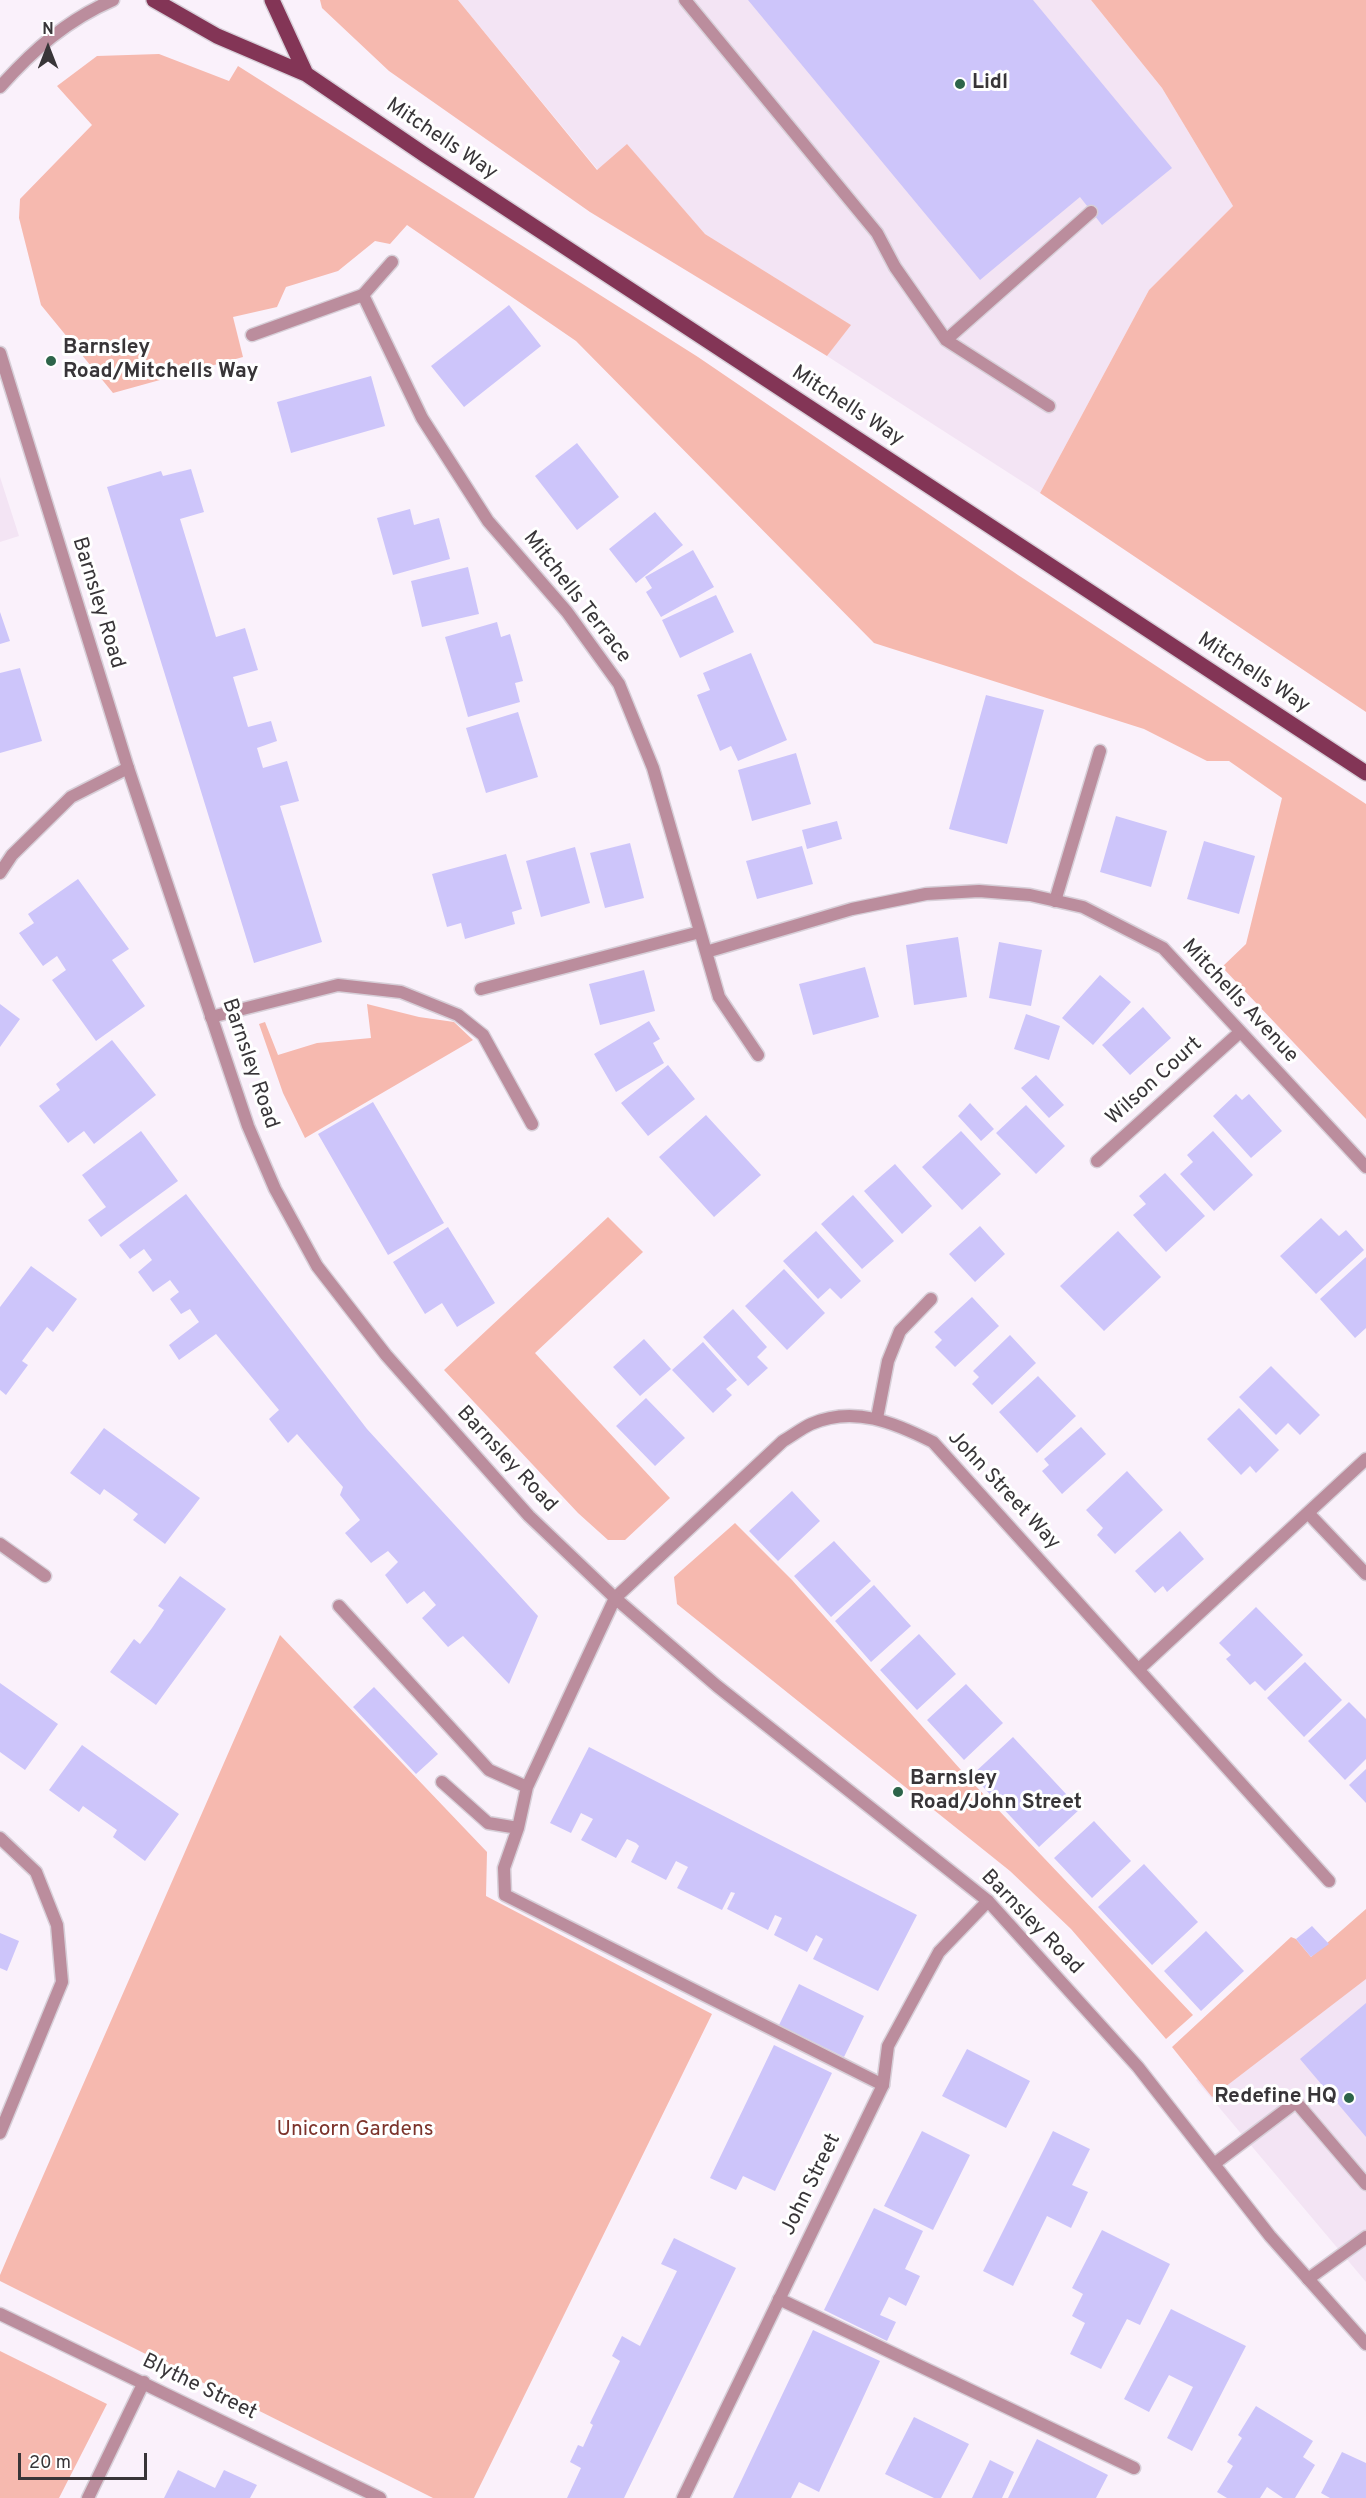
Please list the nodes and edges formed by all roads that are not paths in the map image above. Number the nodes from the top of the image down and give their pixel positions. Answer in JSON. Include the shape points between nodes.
{"nodes":[{"id":1,"x":113,"y":0,"type":"edge"},
{"id":2,"x":153,"y":0,"type":"edge"},
{"id":3,"x":272,"y":0,"type":"edge"},
{"id":4,"x":685,"y":0,"type":"edge"},
{"id":5,"x":306,"y":74,"type":"junction"},
{"id":6,"x":0,"y":87,"type":"edge"},
{"id":7,"x":1091,"y":212,"type":"dead end"},
{"id":8,"x":392,"y":262,"type":"dead end"},
{"id":9,"x":363,"y":295,"type":"junction"},
{"id":10,"x":252,"y":336,"type":"dead end"},
{"id":11,"x":946,"y":340,"type":"junction"},
{"id":12,"x":0,"y":353,"type":"edge"},
{"id":13,"x":1049,"y":406,"type":"dead end"},
{"id":14,"x":1100,"y":751,"type":"dead end"},
{"id":15,"x":128,"y":768,"type":"junction"},
{"id":16,"x":1366,"y":773,"type":"edge"},
{"id":17,"x":0,"y":873,"type":"edge"},
{"id":18,"x":1055,"y":901,"type":"junction"},
{"id":19,"x":700,"y":932,"type":"junction"},
{"id":20,"x":706,"y":952,"type":"junction"},
{"id":21,"x":481,"y":989,"type":"dead end"},
{"id":22,"x":211,"y":1017,"type":"junction"},
{"id":23,"x":1239,"y":1033,"type":"junction"},
{"id":24,"x":758,"y":1055,"type":"dead end"},
{"id":25,"x":532,"y":1124,"type":"dead end"},
{"id":26,"x":1097,"y":1161,"type":"dead end"},
{"id":27,"x":1366,"y":1167,"type":"edge"},
{"id":28,"x":931,"y":1299,"type":"dead end"},
{"id":29,"x":877,"y":1418,"type":"junction"},
{"id":30,"x":1366,"y":1459,"type":"edge"},
{"id":31,"x":1308,"y":1513,"type":"junction"},
{"id":32,"x":0,"y":1544,"type":"edge"},
{"id":33,"x":1366,"y":1574,"type":"edge"},
{"id":34,"x":45,"y":1576,"type":"dead end"},
{"id":35,"x":615,"y":1598,"type":"junction"},
{"id":36,"x":339,"y":1606,"type":"dead end"},
{"id":37,"x":1139,"y":1669,"type":"junction"},
{"id":38,"x":442,"y":1782,"type":"dead end"},
{"id":39,"x":527,"y":1787,"type":"junction"},
{"id":40,"x":518,"y":1828,"type":"junction"},
{"id":41,"x":0,"y":1838,"type":"edge"},
{"id":42,"x":1329,"y":1881,"type":"dead end"},
{"id":43,"x":988,"y":1901,"type":"junction"},
{"id":44,"x":882,"y":2085,"type":"junction"},
{"id":45,"x":0,"y":2133,"type":"edge"},
{"id":46,"x":1214,"y":2164,"type":"junction"},
{"id":47,"x":1366,"y":2184,"type":"edge"},
{"id":48,"x":1366,"y":2236,"type":"edge"},
{"id":49,"x":1308,"y":2279,"type":"junction"},
{"id":50,"x":779,"y":2299,"type":"junction"},
{"id":51,"x":0,"y":2314,"type":"edge"},
{"id":52,"x":1366,"y":2344,"type":"edge"},
{"id":53,"x":144,"y":2382,"type":"junction"},
{"id":54,"x":1134,"y":2468,"type":"dead end"},
{"id":55,"x":88,"y":2498,"type":"edge"},
{"id":56,"x":380,"y":2498,"type":"edge"},
{"id":57,"x":683,"y":2498,"type":"edge"}],
"edges":[{"from":1,"to":6,"type":"street","via":[[92,9],[40,44]]},
{"from":2,"to":5,"type":"main road","name":"Mitchells Way","via":[[217,36]]},
{"from":3,"to":5,"type":"main road"},
{"from":4,"to":11,"type":"street","via":[[877,233],[895,267]]},
{"from":5,"to":16,"type":"main road","name":"Mitchells Way"},
{"from":7,"to":11,"type":"street"},
{"from":8,"to":9,"type":"street"},
{"from":9,"to":10,"type":"street"},
{"from":9,"to":19,"type":"street","name":"Mitchells Terrace","via":[[422,418],[488,521],[567,612],[619,684],[653,768]]},
{"from":11,"to":13,"type":"street"},
{"from":12,"to":15,"type":"street","name":"Barnsley Road"},
{"from":14,"to":18,"type":"street"},
{"from":15,"to":17,"type":"street","via":[[71,797],[12,855]]},
{"from":15,"to":22,"type":"street","name":"Barnsley Road"},
{"from":18,"to":20,"type":"street","name":"Mitchells Avenue","via":[[979,891],[926,894],[852,909]]},
{"from":18,"to":23,"type":"street","name":"Mitchells Avenue","via":[[1083,907],[1163,948]]},
{"from":19,"to":20,"type":"street","name":"Mitchells Terrace"},
{"from":19,"to":21,"type":"street"},
{"from":20,"to":24,"type":"street","name":"Mitchells Terrace","via":[[719,997]]},
{"from":22,"to":25,"type":"street","via":[[338,985],[401,992],[458,1015],[483,1035]]},
{"from":22,"to":35,"type":"street","name":"Barnsley Road","via":[[248,1126],[275,1189],[317,1266],[448,1425],[530,1516]]},
{"from":23,"to":26,"type":"street","name":"Wilson Court"},
{"from":23,"to":27,"type":"street","name":"Mitchells Avenue"},
{"from":28,"to":29,"type":"street","via":[[900,1331],[888,1361]]},
{"from":29,"to":35,"type":"street","name":"John Street Way","via":[[850,1415],[812,1423],[783,1441]]},
{"from":29,"to":37,"type":"street","name":"John Street Way","via":[[933,1442]]},
{"from":30,"to":31,"type":"street"},
{"from":31,"to":33,"type":"street"},
{"from":31,"to":37,"type":"street"},
{"from":32,"to":34,"type":"street"},
{"from":35,"to":39,"type":"street"},
{"from":35,"to":43,"type":"street","name":"Barnsley Road","via":[[717,1686]]},
{"from":36,"to":39,"type":"street","via":[[489,1770]]},
{"from":37,"to":42,"type":"street","name":"John Street Way"},
{"from":38,"to":40,"type":"street","via":[[488,1823]]},
{"from":39,"to":40,"type":"street"},
{"from":40,"to":44,"type":"street","via":[[504,1868],[505,1895]]},
{"from":41,"to":45,"type":"street","via":[[36,1872],[57,1925],[62,1982]]},
{"from":43,"to":44,"type":"street","name":"John Street","via":[[939,1952],[888,2046]]},
{"from":43,"to":46,"type":"street","name":"Barnsley Road","via":[[1138,2067]]},
{"from":44,"to":50,"type":"street","name":"John Street"},
{"from":46,"to":47,"type":"street","via":[[1296,2102]]},
{"from":46,"to":49,"type":"street","name":"Barnsley Road"},
{"from":48,"to":49,"type":"street"},
{"from":49,"to":52,"type":"street","name":"Barnsley Road"},
{"from":50,"to":54,"type":"street"},
{"from":50,"to":57,"type":"street","name":"John Street"},
{"from":51,"to":53,"type":"street","name":"Blythe Street"},
{"from":53,"to":55,"type":"street"},
{"from":53,"to":56,"type":"street","name":"Blythe Street"}]}
